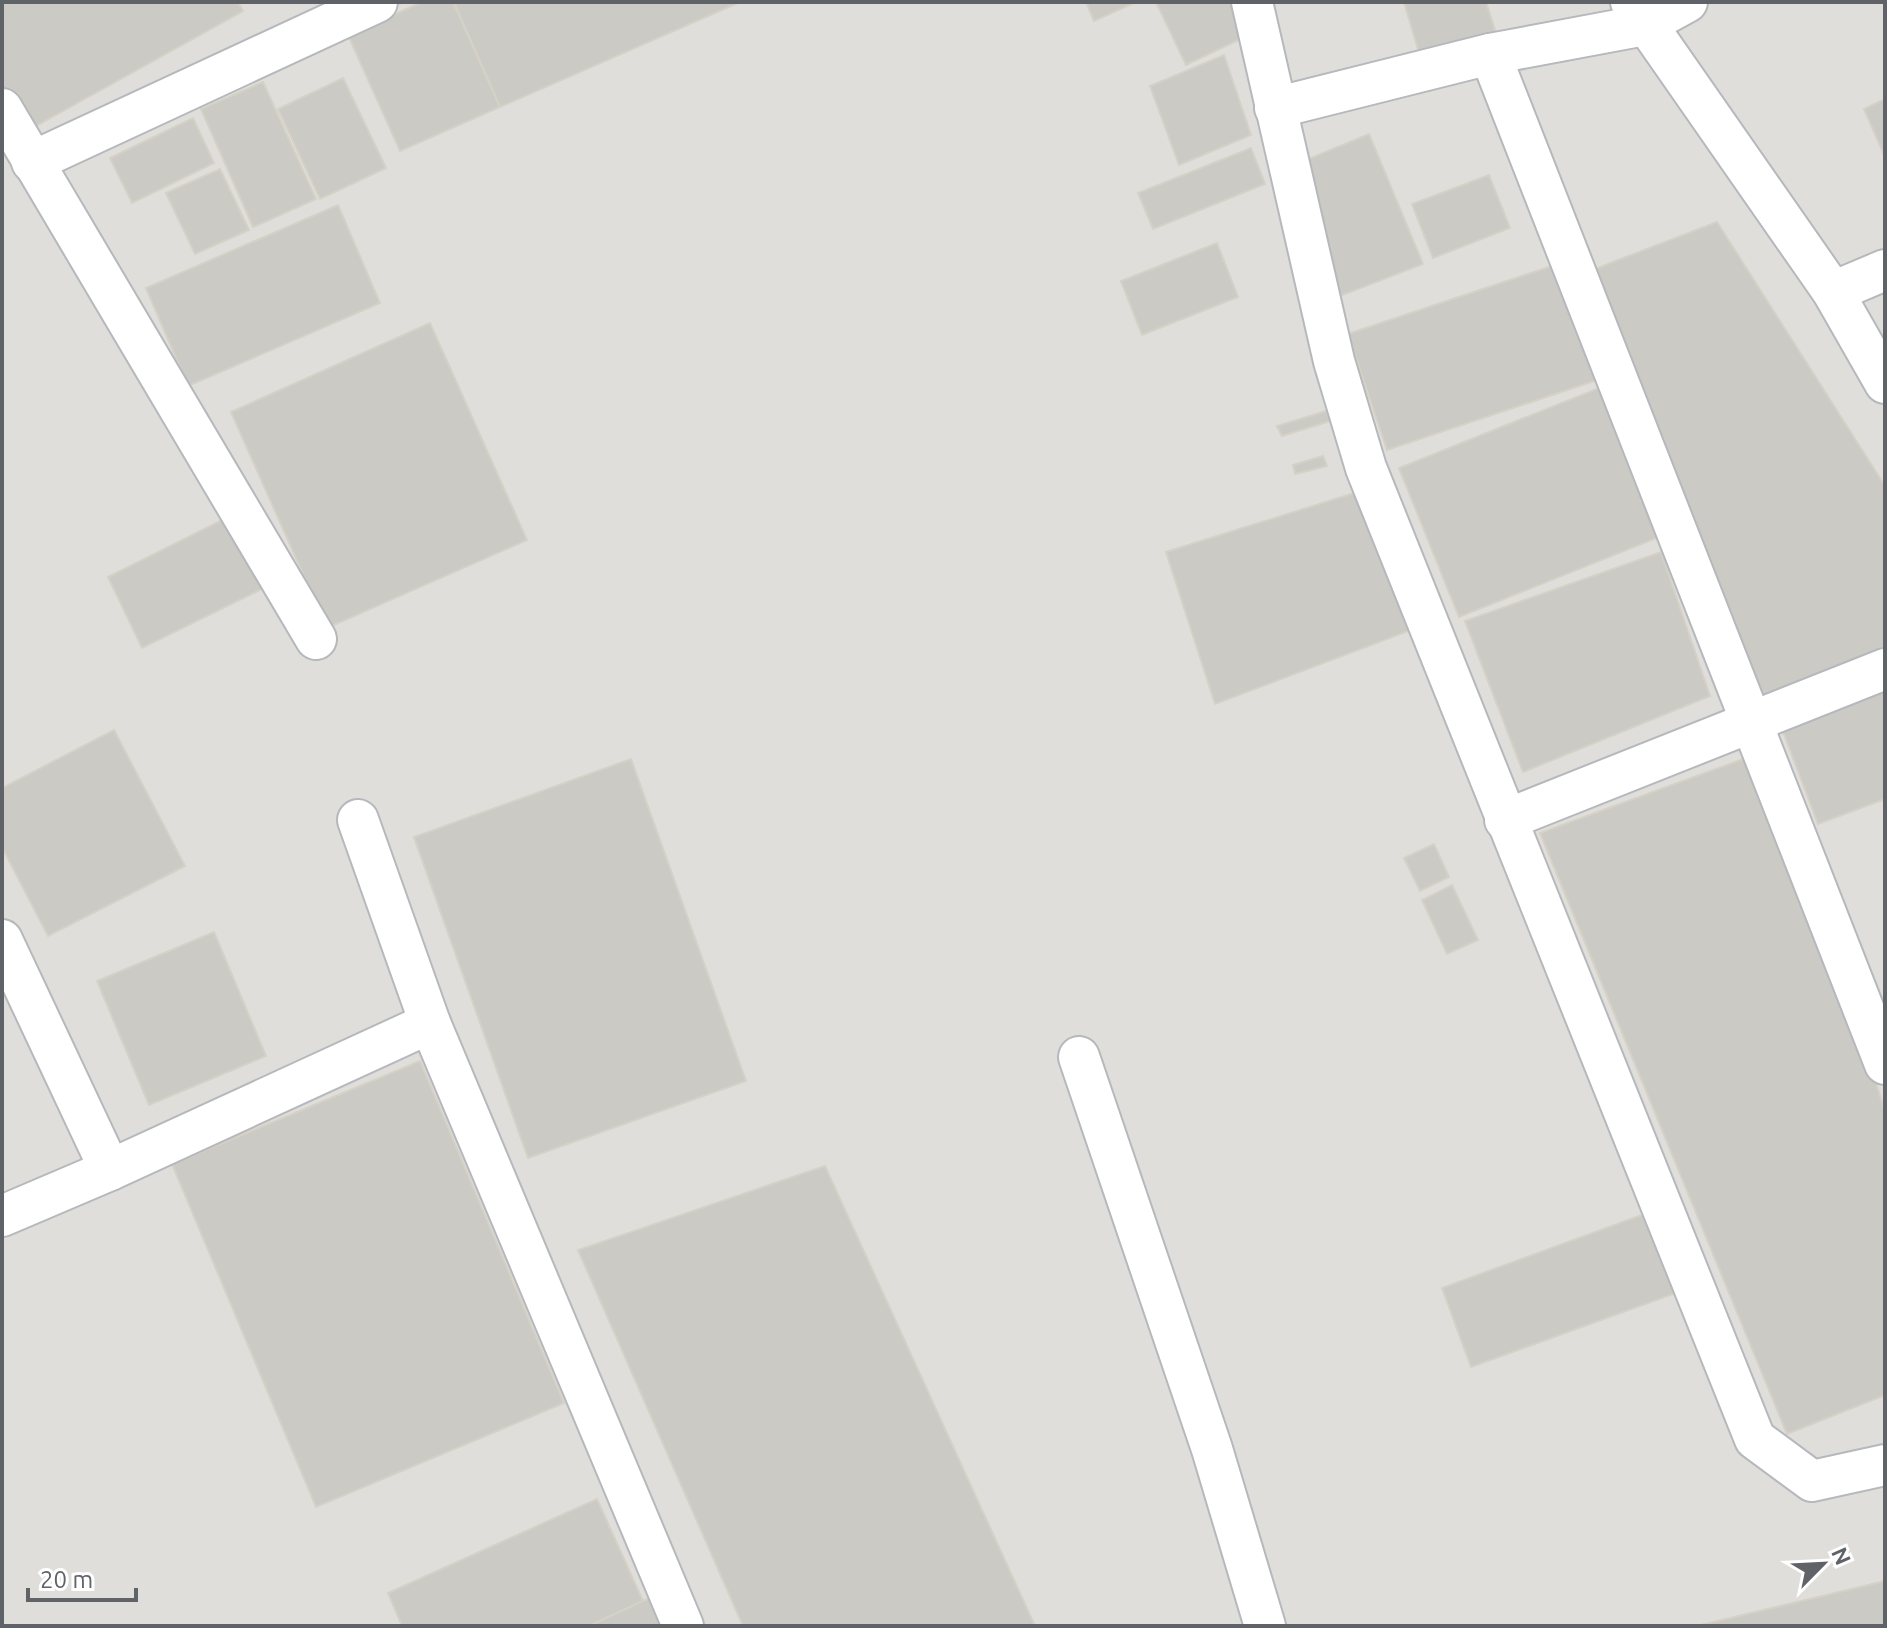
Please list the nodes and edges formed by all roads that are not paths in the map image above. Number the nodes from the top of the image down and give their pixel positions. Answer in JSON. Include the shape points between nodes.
{"nodes":[{"id":1,"x":377,"y":2,"type":"edge"},
{"id":2,"x":1252,"y":2,"type":"edge"},
{"id":3,"x":1687,"y":2,"type":"edge"},
{"id":4,"x":1638,"y":14,"type":"edge"},
{"id":5,"x":1490,"y":54,"type":"junction"},
{"id":6,"x":1275,"y":108,"type":"junction"},
{"id":7,"x":2,"y":109,"type":"edge"},
{"id":8,"x":32,"y":162,"type":"junction"},
{"id":9,"x":1885,"y":270,"type":"edge"},
{"id":10,"x":1833,"y":292,"type":"junction"},
{"id":11,"x":1885,"y":383,"type":"edge"},
{"id":12,"x":316,"y":639,"type":"dead end"},
{"id":13,"x":1885,"y":669,"type":"edge"},
{"id":14,"x":1752,"y":721,"type":"junction"},
{"id":15,"x":358,"y":820,"type":"dead end"},
{"id":16,"x":1505,"y":820,"type":"junction"},
{"id":17,"x":2,"y":940,"type":"edge"},
{"id":18,"x":430,"y":1023,"type":"junction"},
{"id":19,"x":1079,"y":1057,"type":"dead end"},
{"id":20,"x":1885,"y":1064,"type":"edge"},
{"id":21,"x":110,"y":1170,"type":"junction"},
{"id":22,"x":2,"y":1216,"type":"edge"},
{"id":23,"x":1885,"y":1465,"type":"edge"},
{"id":24,"x":683,"y":1626,"type":"edge"},
{"id":25,"x":1265,"y":1626,"type":"edge"}],
"edges":[{"from":1,"to":8,"type":"street"},
{"from":2,"to":6,"type":"street"},
{"from":3,"to":4,"type":"street"},
{"from":4,"to":5,"type":"street"},
{"from":4,"to":10,"type":"street"},
{"from":5,"to":6,"type":"street"},
{"from":5,"to":14,"type":"street"},
{"from":6,"to":16,"type":"street","via":[[1334,361],[1366,468]]},
{"from":7,"to":8,"type":"street"},
{"from":8,"to":12,"type":"street"},
{"from":9,"to":10,"type":"street"},
{"from":10,"to":11,"type":"street"},
{"from":13,"to":14,"type":"street"},
{"from":14,"to":16,"type":"street"},
{"from":14,"to":20,"type":"street"},
{"from":15,"to":18,"type":"street"},
{"from":16,"to":23,"type":"street","via":[[1755,1439],[1812,1481]]},
{"from":17,"to":21,"type":"street"},
{"from":18,"to":21,"type":"street"},
{"from":18,"to":24,"type":"street"},
{"from":19,"to":25,"type":"street","via":[[1212,1449]]},
{"from":21,"to":22,"type":"street"}]}
